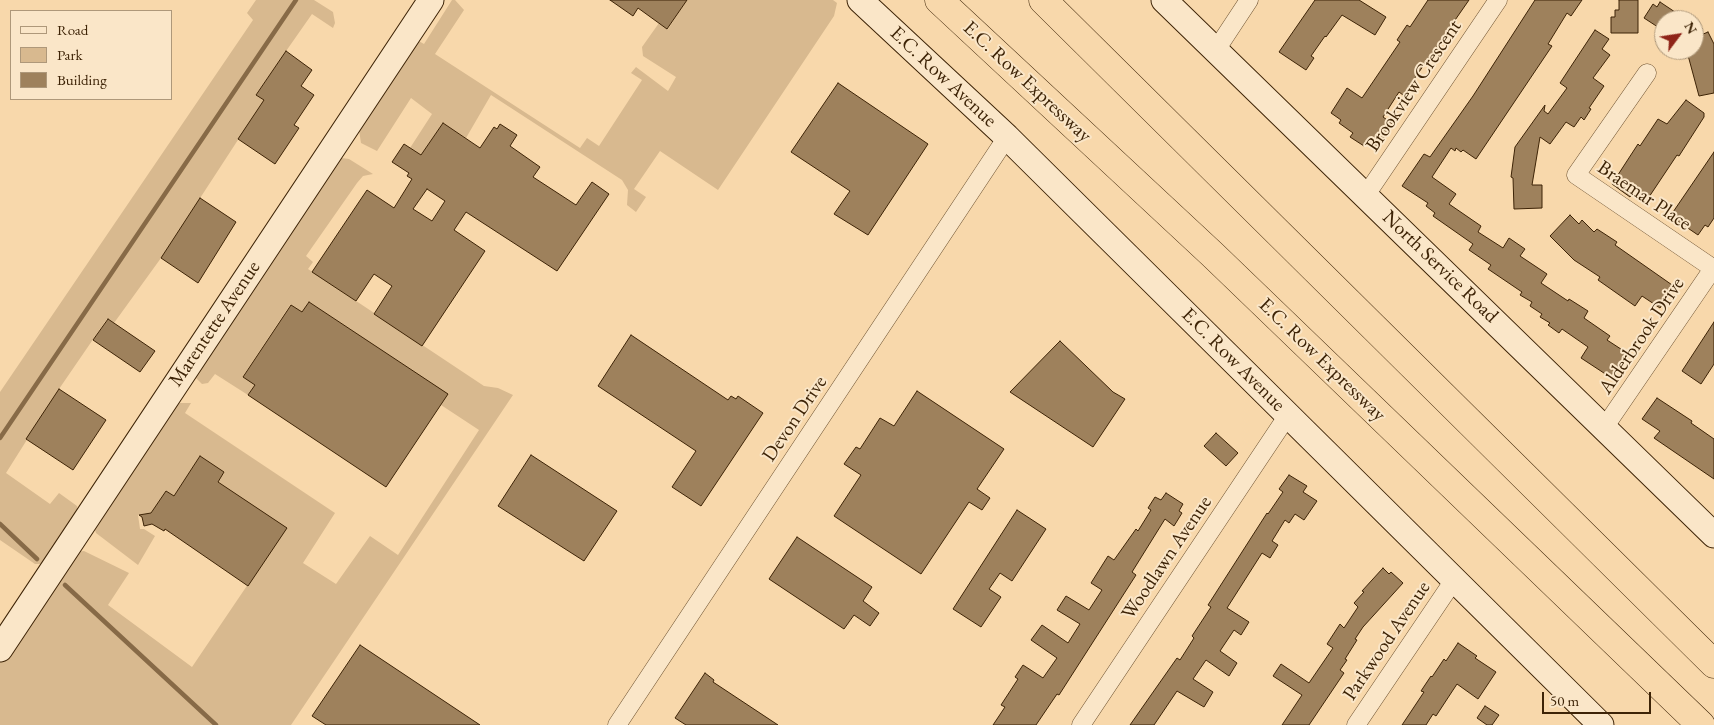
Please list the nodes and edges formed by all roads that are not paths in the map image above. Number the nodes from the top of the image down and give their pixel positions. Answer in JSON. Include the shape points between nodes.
{"nodes":[{"id":1,"x":430,"y":0,"type":"edge"},
{"id":2,"x":860,"y":0,"type":"edge"},
{"id":3,"x":939,"y":0,"type":"edge"},
{"id":4,"x":1043,"y":0,"type":"edge"},
{"id":5,"x":1164,"y":0,"type":"edge"},
{"id":6,"x":1249,"y":0,"type":"edge"},
{"id":7,"x":1498,"y":0,"type":"edge"},
{"id":8,"x":1216,"y":50,"type":"junction"},
{"id":9,"x":1647,"y":74,"type":"dead end"},
{"id":10,"x":1007,"y":137,"type":"junction"},
{"id":11,"x":1366,"y":195,"type":"junction"},
{"id":12,"x":1714,"y":268,"type":"edge"},
{"id":13,"x":1288,"y":415,"type":"junction"},
{"id":14,"x":1604,"y":428,"type":"junction"},
{"id":15,"x":1714,"y":535,"type":"edge"},
{"id":16,"x":1454,"y":580,"type":"junction"},
{"id":17,"x":0,"y":649,"type":"edge"},
{"id":18,"x":1714,"y":664,"type":"edge"},
{"id":19,"x":617,"y":725,"type":"edge"},
{"id":20,"x":1081,"y":725,"type":"edge"},
{"id":21,"x":1356,"y":725,"type":"edge"},
{"id":22,"x":1601,"y":725,"type":"edge"},
{"id":23,"x":1701,"y":725,"type":"edge"}],
"edges":[{"from":1,"to":17,"type":"street","name":"Marentette Avenue"},
{"from":2,"to":10,"type":"street","name":"E.C. Row Avenue"},
{"from":3,"to":23,"type":"highway","name":"E.C. Row Expressway","via":[[1213,255]]},
{"from":4,"to":18,"type":"highway"},
{"from":5,"to":8,"type":"street","name":"North Service Road"},
{"from":6,"to":8,"type":"street"},
{"from":7,"to":11,"type":"street","name":"Brookview Crescent"},
{"from":8,"to":11,"type":"street","name":"North Service Road"},
{"from":9,"to":12,"type":"street","name":"Braemar Place","via":[[1576,175]]},
{"from":10,"to":13,"type":"street","name":"E.C. Row Avenue"},
{"from":10,"to":19,"type":"street","name":"Devon Drive"},
{"from":11,"to":14,"type":"street","name":"North Service Road"},
{"from":12,"to":14,"type":"street","name":"Alderbrook Drive"},
{"from":13,"to":16,"type":"street","name":"E.C. Row Avenue"},
{"from":13,"to":20,"type":"street","name":"Woodlawn Avenue"},
{"from":14,"to":15,"type":"street","name":"North Service Road"},
{"from":16,"to":21,"type":"street","name":"Parkwood Avenue"},
{"from":16,"to":22,"type":"street","name":"E.C. Row Avenue"}]}
